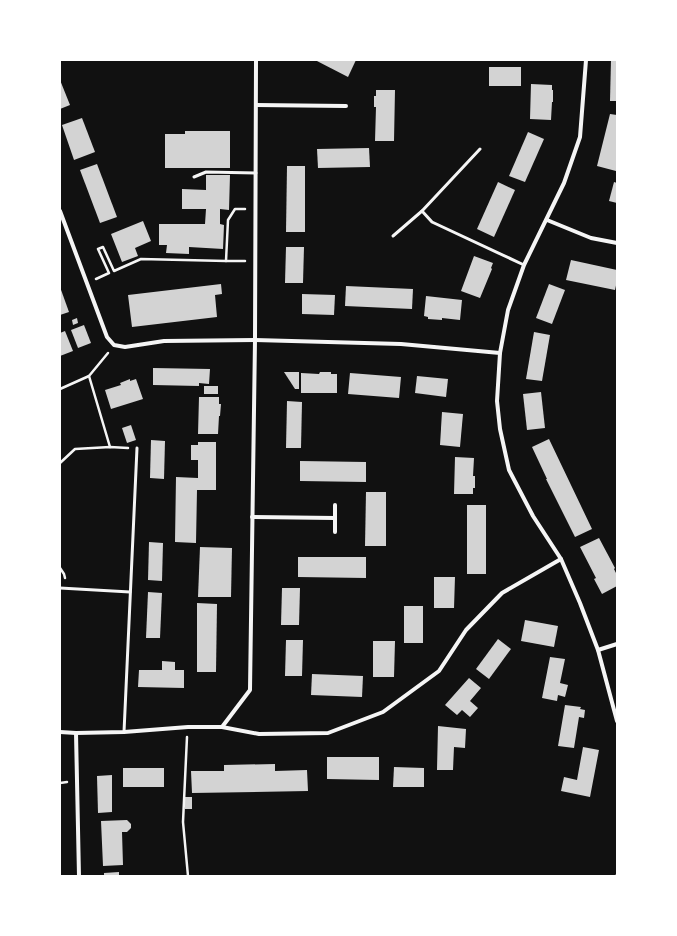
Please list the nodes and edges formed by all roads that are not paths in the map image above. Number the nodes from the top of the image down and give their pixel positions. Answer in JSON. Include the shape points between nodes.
{"nodes":[{"id":1,"x":256,"y":60,"type":"edge"},
{"id":2,"x":586,"y":60,"type":"edge"},
{"id":3,"x":256,"y":105,"type":"junction"},
{"id":4,"x":346,"y":106,"type":"dead end"},
{"id":5,"x":480,"y":149,"type":"dead end"},
{"id":6,"x":256,"y":173,"type":"junction"},
{"id":7,"x":194,"y":177,"type":"dead end"},
{"id":8,"x":60,"y":211,"type":"edge"},
{"id":9,"x":422,"y":211,"type":"junction"},
{"id":10,"x":547,"y":220,"type":"junction"},
{"id":11,"x":393,"y":236,"type":"dead end"},
{"id":12,"x":617,"y":243,"type":"edge"},
{"id":13,"x":524,"y":265,"type":"junction"},
{"id":14,"x":255,"y":340,"type":"junction"},
{"id":15,"x":500,"y":353,"type":"junction"},
{"id":16,"x":137,"y":448,"type":"road end"},
{"id":17,"x":335,"y":505,"type":"dead end"},
{"id":18,"x":252,"y":517,"type":"junction"},
{"id":19,"x":335,"y":518,"type":"junction"},
{"id":20,"x":335,"y":532,"type":"dead end"},
{"id":21,"x":560,"y":559,"type":"junction"},
{"id":22,"x":60,"y":588,"type":"edge"},
{"id":23,"x":130,"y":592,"type":"junction"},
{"id":24,"x":617,"y":644,"type":"edge"},
{"id":25,"x":598,"y":650,"type":"junction"},
{"id":26,"x":617,"y":720,"type":"edge"},
{"id":27,"x":222,"y":728,"type":"junction"},
{"id":28,"x":60,"y":732,"type":"edge"},
{"id":29,"x":124,"y":732,"type":"junction"},
{"id":30,"x":76,"y":733,"type":"junction"},
{"id":31,"x":79,"y":876,"type":"edge"}],
"edges":[{"from":1,"to":3,"type":"street"},
{"from":2,"to":10,"type":"street","via":[[580,137],[564,184]]},
{"from":3,"to":4,"type":"street"},
{"from":3,"to":6,"type":"street"},
{"from":5,"to":9,"type":"lane"},
{"from":6,"to":7,"type":"lane","via":[[206,172]]},
{"from":6,"to":14,"type":"street"},
{"from":8,"to":14,"type":"street","via":[[107,338],[114,345],[125,347],[164,341]]},
{"from":9,"to":11,"type":"lane"},
{"from":9,"to":13,"type":"lane","via":[[432,222]]},
{"from":10,"to":12,"type":"street","via":[[591,238]]},
{"from":10,"to":13,"type":"street"},
{"from":13,"to":15,"type":"street","via":[[508,310]]},
{"from":14,"to":15,"type":"street","via":[[401,344]]},
{"from":14,"to":18,"type":"street"},
{"from":15,"to":21,"type":"street","via":[[497,401],[509,470],[532,516]]},
{"from":16,"to":23,"type":"lane"},
{"from":17,"to":19,"type":"street"},
{"from":18,"to":19,"type":"street"},
{"from":18,"to":27,"type":"street","via":[[250,690]]},
{"from":19,"to":20,"type":"street"},
{"from":21,"to":25,"type":"street"},
{"from":21,"to":27,"type":"street","via":[[502,593],[466,630],[439,671],[383,712],[328,733],[259,734]]},
{"from":22,"to":23,"type":"lane"},
{"from":23,"to":29,"type":"lane"},
{"from":24,"to":25,"type":"street"},
{"from":25,"to":26,"type":"street"},
{"from":27,"to":29,"type":"street","via":[[188,727]]},
{"from":28,"to":30,"type":"street"},
{"from":29,"to":30,"type":"street"},
{"from":30,"to":31,"type":"street"}]}
